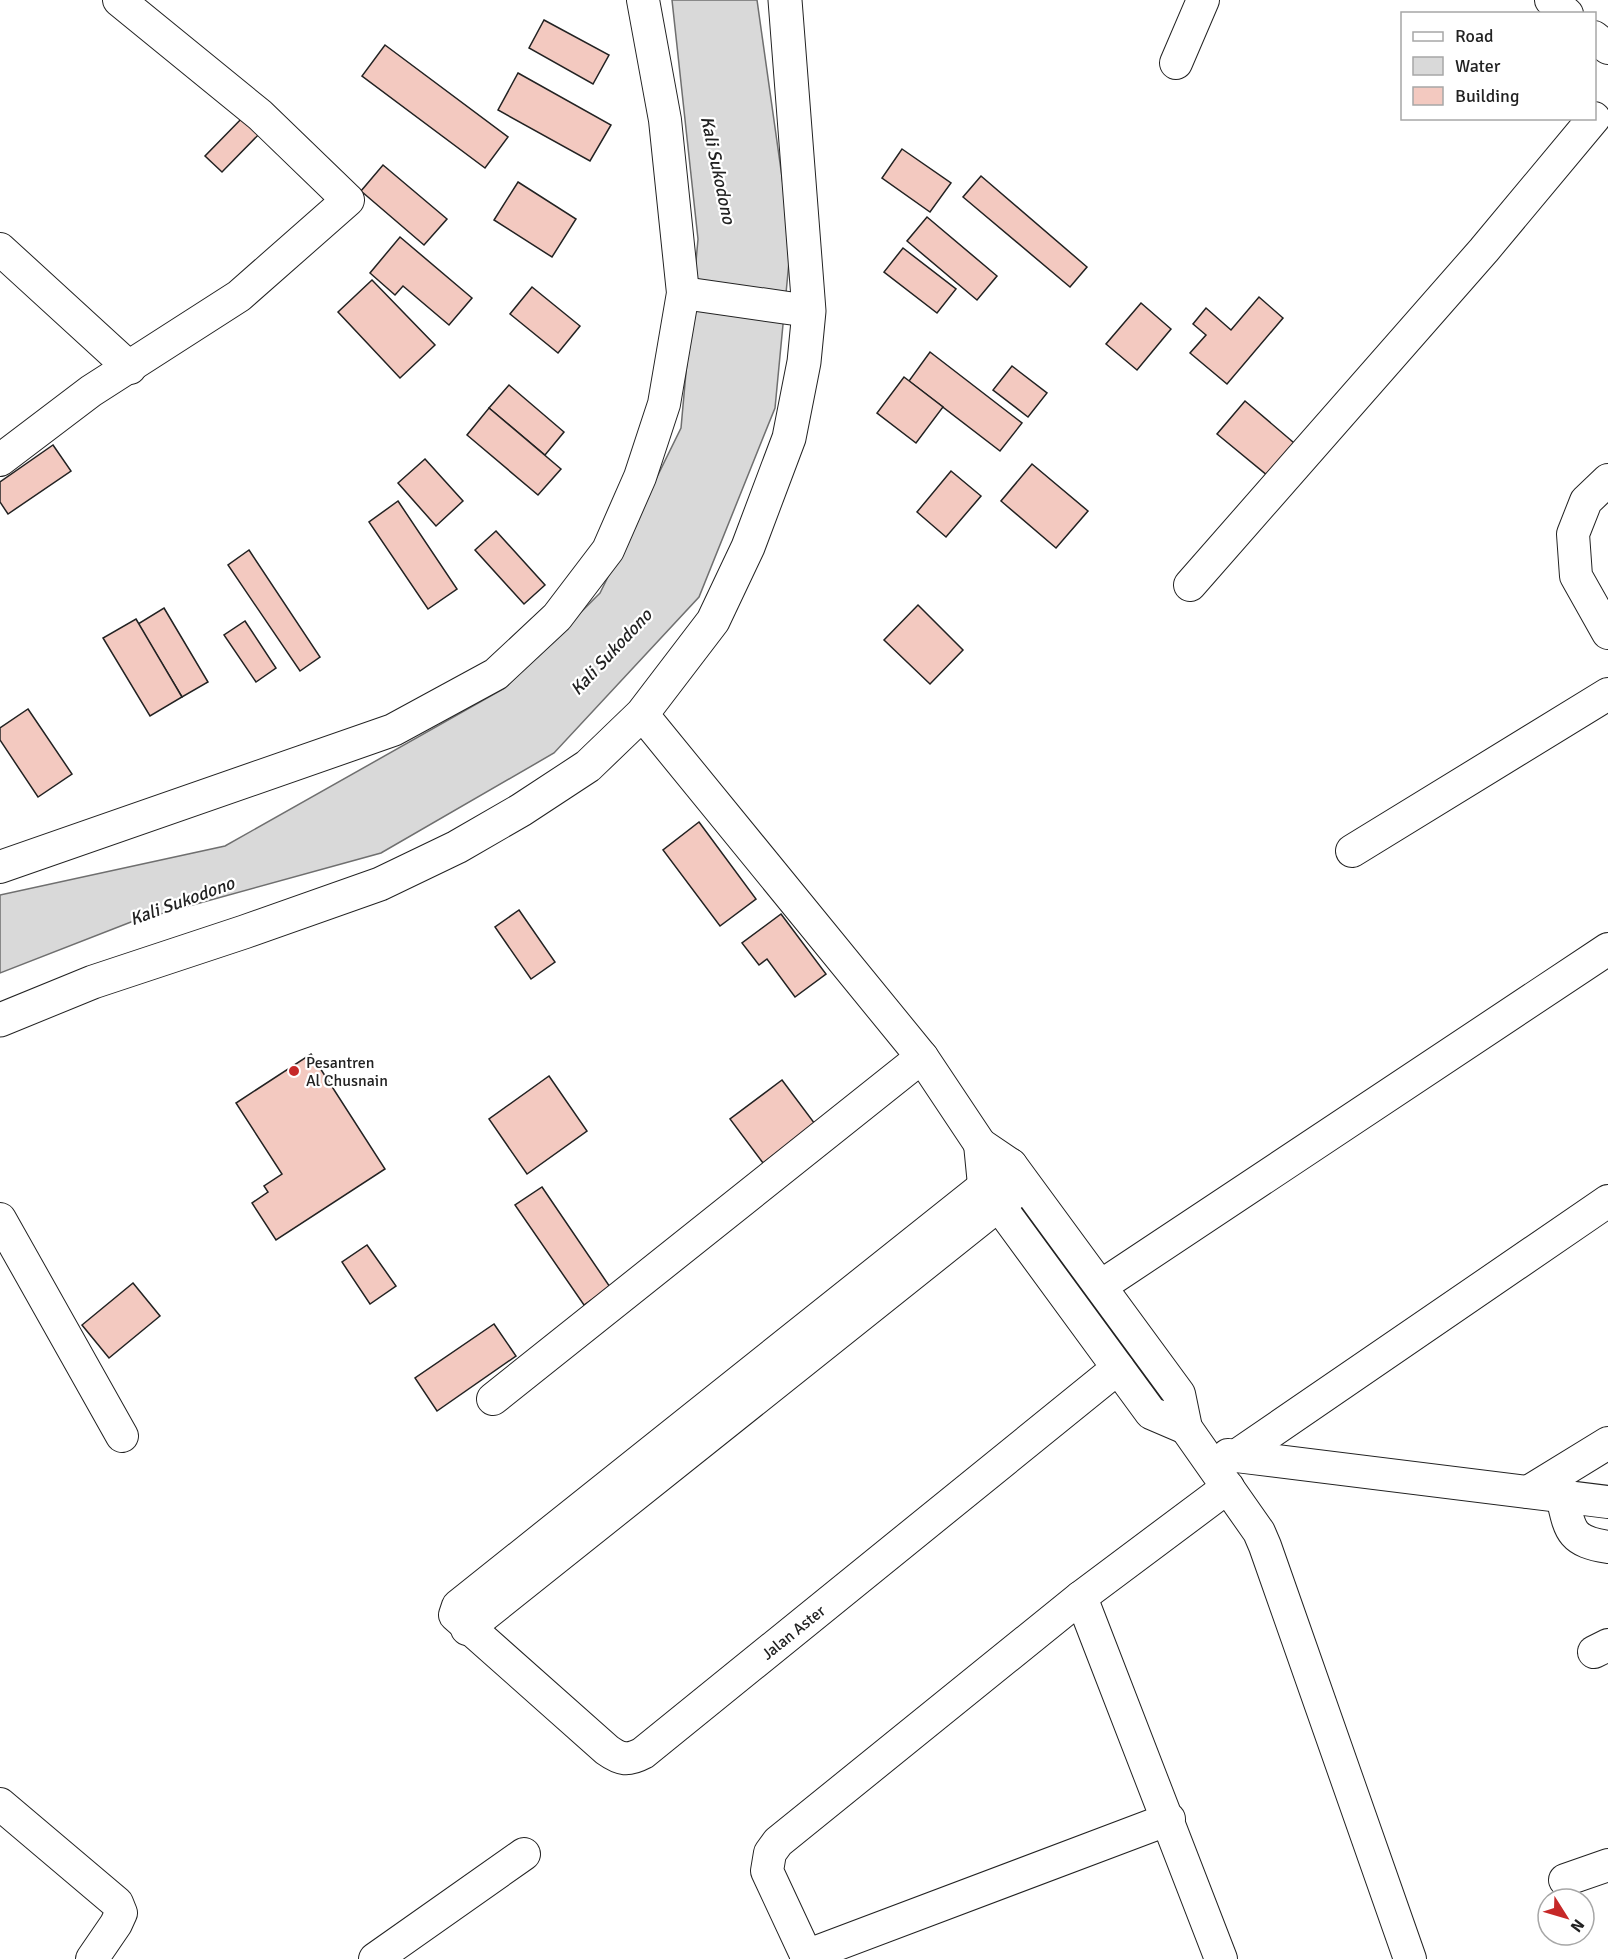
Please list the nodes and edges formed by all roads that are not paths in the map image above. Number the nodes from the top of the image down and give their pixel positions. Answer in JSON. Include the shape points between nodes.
{"nodes":[{"id":1,"x":119,"y":0,"type":"edge"},
{"id":2,"x":643,"y":0,"type":"edge"},
{"id":3,"x":785,"y":0,"type":"edge"},
{"id":4,"x":1203,"y":0,"type":"edge"},
{"id":5,"x":1551,"y":0,"type":"edge"},
{"id":6,"x":1565,"y":12,"type":"edge"},
{"id":7,"x":1596,"y":38,"type":"edge"},
{"id":8,"x":1608,"y":48,"type":"edge"},
{"id":9,"x":1176,"y":63,"type":"dead end"},
{"id":10,"x":1608,"y":98,"type":"edge"},
{"id":11,"x":1596,"y":115,"type":"edge"},
{"id":12,"x":1592,"y":120,"type":"edge"},
{"id":13,"x":0,"y":249,"type":"edge"},
{"id":14,"x":686,"y":293,"type":"junction"},
{"id":15,"x":799,"y":310,"type":"junction"},
{"id":16,"x":130,"y":368,"type":"junction"},
{"id":17,"x":0,"y":460,"type":"edge"},
{"id":18,"x":1608,"y":480,"type":"edge"},
{"id":19,"x":1190,"y":585,"type":"dead end"},
{"id":20,"x":1608,"y":633,"type":"edge"},
{"id":21,"x":1608,"y":694,"type":"edge"},
{"id":22,"x":642,"y":714,"type":"junction"},
{"id":23,"x":1352,"y":851,"type":"dead end"},
{"id":24,"x":0,"y":867,"type":"edge"},
{"id":25,"x":1608,"y":949,"type":"edge"},
{"id":26,"x":0,"y":1020,"type":"edge"},
{"id":27,"x":922,"y":1057,"type":"junction"},
{"id":28,"x":980,"y":1144,"type":"junction"},
{"id":29,"x":1018,"y":1175,"type":"junction"},
{"id":30,"x":992,"y":1195,"type":"junction"},
{"id":31,"x":1608,"y":1201,"type":"edge"},
{"id":32,"x":0,"y":1219,"type":"edge"},
{"id":33,"x":1101,"y":1286,"type":"junction"},
{"id":34,"x":1118,"y":1368,"type":"junction"},
{"id":35,"x":494,"y":1399,"type":"dead end"},
{"id":36,"x":122,"y":1437,"type":"dead end"},
{"id":37,"x":1194,"y":1440,"type":"junction"},
{"id":38,"x":1608,"y":1443,"type":"edge"},
{"id":39,"x":1236,"y":1456,"type":"junction"},
{"id":40,"x":1228,"y":1487,"type":"junction"},
{"id":41,"x":1528,"y":1492,"type":"junction"},
{"id":42,"x":1562,"y":1496,"type":"junction"},
{"id":43,"x":1608,"y":1502,"type":"edge"},
{"id":44,"x":1608,"y":1547,"type":"edge"},
{"id":45,"x":1081,"y":1598,"type":"junction"},
{"id":46,"x":0,"y":1804,"type":"edge"},
{"id":47,"x":1168,"y":1819,"type":"junction"},
{"id":48,"x":524,"y":1854,"type":"dead end"},
{"id":49,"x":1608,"y":1865,"type":"edge"},
{"id":50,"x":1565,"y":1880,"type":"dead end"},
{"id":51,"x":1403,"y":1957,"type":"edge"},
{"id":52,"x":807,"y":1958,"type":"edge"},
{"id":53,"x":92,"y":1959,"type":"edge"},
{"id":54,"x":375,"y":1959,"type":"edge"},
{"id":55,"x":1221,"y":1959,"type":"edge"}],
"edges":[{"from":1,"to":16,"type":"street","via":[[260,115],[348,200],[238,296]]},
{"from":2,"to":14,"type":"street","via":[[665,120]]},
{"from":3,"to":15,"type":"main road"},
{"from":4,"to":9,"type":"street"},
{"from":5,"to":6,"type":"street"},
{"from":7,"to":8,"type":"street"},
{"from":10,"to":11,"type":"street"},
{"from":12,"to":19,"type":"street","via":[[1484,250]]},
{"from":13,"to":16,"type":"street"},
{"from":14,"to":15,"type":"street"},
{"from":14,"to":24,"type":"street","via":[[664,404],[640,477],[608,550],[557,616],[496,674],[393,730]]},
{"from":15,"to":22,"type":"main road","via":[[804,362],[789,438],[748,547],[713,621]]},
{"from":16,"to":17,"type":"street","via":[[91,391]]},
{"from":18,"to":20,"type":"street","via":[[1586,501],[1573,534],[1576,576]]},
{"from":21,"to":23,"type":"street"},
{"from":22,"to":26,"type":"main road","via":[[588,766],[458,847],[399,874],[244,933],[93,982]]},
{"from":22,"to":27,"type":"street"},
{"from":25,"to":33,"type":"street"},
{"from":27,"to":28,"type":"street"},
{"from":27,"to":35,"type":"street"},
{"from":28,"to":29,"type":"street"},
{"from":28,"to":30,"type":"street"},
{"from":29,"to":30,"type":"street"},
{"from":29,"to":33,"type":"street"},
{"from":30,"to":34,"type":"street"},
{"from":30,"to":34,"type":"street","name":"Jalan Aster","via":[[467,1629],[607,1750],[618,1758],[631,1760]]},
{"from":31,"to":39,"type":"street"},
{"from":32,"to":36,"type":"street"},
{"from":33,"to":37,"type":"street","via":[[1179,1394]]},
{"from":34,"to":37,"type":"street","via":[[1151,1413]]},
{"from":37,"to":39,"type":"street"},
{"from":37,"to":40,"type":"street"},
{"from":38,"to":41,"type":"street"},
{"from":39,"to":41,"type":"street"},
{"from":40,"to":45,"type":"street"},
{"from":40,"to":51,"type":"street","via":[[1259,1532],[1270,1557]]},
{"from":41,"to":42,"type":"street"},
{"from":42,"to":43,"type":"street"},
{"from":42,"to":44,"type":"street","via":[[1572,1532],[1580,1540]]},
{"from":45,"to":47,"type":"street"},
{"from":45,"to":52,"type":"street","via":[[774,1847],[767,1871]]},
{"from":46,"to":53,"type":"street","via":[[117,1903],[121,1913]]},
{"from":47,"to":52,"type":"street"},
{"from":47,"to":55,"type":"street"},
{"from":48,"to":54,"type":"street"},
{"from":49,"to":50,"type":"street"}]}
